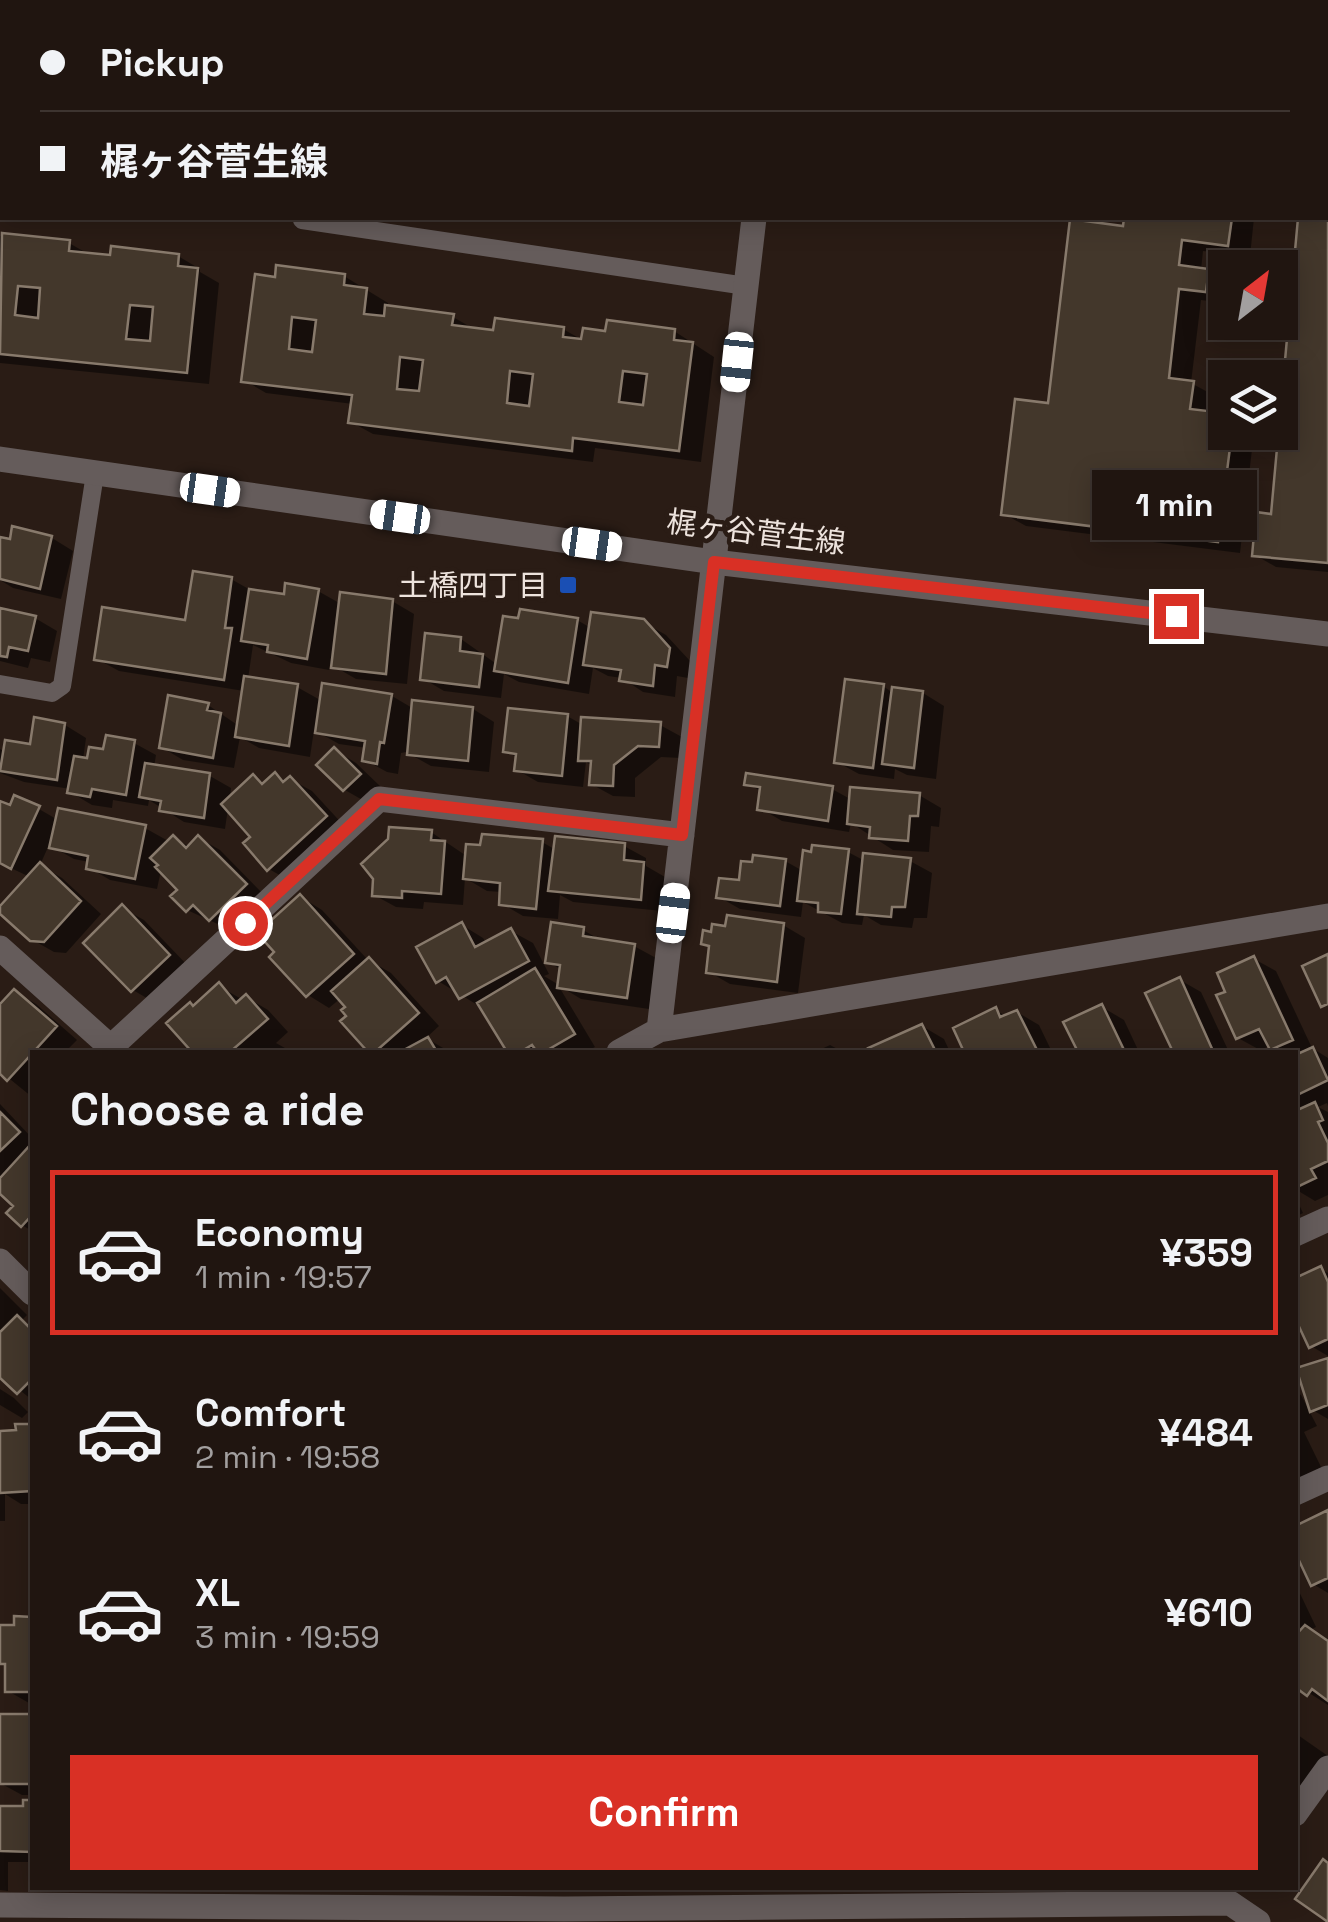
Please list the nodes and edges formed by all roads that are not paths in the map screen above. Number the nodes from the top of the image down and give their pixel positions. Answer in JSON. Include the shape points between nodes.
{"nodes":[{"id":1,"x":302,"y":220,"type":"dead end"},
{"id":2,"x":754,"y":220,"type":"edge"},
{"id":3,"x":746,"y":286,"type":"junction"},
{"id":4,"x":0,"y":459,"type":"edge"},
{"id":5,"x":95,"y":474,"type":"junction"},
{"id":6,"x":714,"y":562,"type":"junction"},
{"id":7,"x":1328,"y":634,"type":"edge"},
{"id":8,"x":0,"y":684,"type":"edge"},
{"id":9,"x":682,"y":835,"type":"junction"},
{"id":10,"x":1328,"y":916,"type":"edge"},
{"id":11,"x":0,"y":948,"type":"edge"},
{"id":12,"x":660,"y":1030,"type":"junction"},
{"id":13,"x":114,"y":1050,"type":"edge"},
{"id":14,"x":622,"y":1050,"type":"edge"},
{"id":15,"x":1328,"y":1219,"type":"edge"},
{"id":16,"x":1298,"y":1233,"type":"edge"},
{"id":17,"x":0,"y":1261,"type":"edge"},
{"id":18,"x":30,"y":1291,"type":"edge"},
{"id":19,"x":1328,"y":1478,"type":"edge"},
{"id":20,"x":1298,"y":1492,"type":"edge"},
{"id":21,"x":1328,"y":1768,"type":"edge"},
{"id":22,"x":1298,"y":1810,"type":"edge"},
{"id":23,"x":1236,"y":1895,"type":"edge"},
{"id":24,"x":627,"y":1898,"type":"edge"},
{"id":25,"x":0,"y":1905,"type":"edge"},
{"id":26,"x":106,"y":1905,"type":"edge"},
{"id":27,"x":957,"y":1914,"type":"edge"},
{"id":28,"x":1258,"y":1922,"type":"edge"}],
"edges":[{"from":1,"to":3,"type":"lane"},
{"from":2,"to":3,"type":"street"},
{"from":3,"to":6,"type":"street"},
{"from":4,"to":5,"type":"street","name":"梶ヶ谷菅生線"},
{"from":5,"to":6,"type":"street","name":"梶ヶ谷菅生線"},
{"from":5,"to":8,"type":"lane","via":[[62,686],[52,693]]},
{"from":6,"to":7,"type":"street","name":"梶ヶ谷菅生線"},
{"from":6,"to":9,"type":"street"},
{"from":9,"to":12,"type":"street"},
{"from":9,"to":13,"type":"street","via":[[379,799]]},
{"from":10,"to":12,"type":"street"},
{"from":11,"to":13,"type":"street"},
{"from":12,"to":14,"type":"street"},
{"from":15,"to":16,"type":"street"},
{"from":17,"to":18,"type":"street"},
{"from":19,"to":20,"type":"street"},
{"from":21,"to":22,"type":"street"},
{"from":23,"to":27,"type":"street"},
{"from":23,"to":28,"type":"street"},
{"from":24,"to":26,"type":"street"},
{"from":24,"to":27,"type":"street"},
{"from":25,"to":26,"type":"street"}]}
